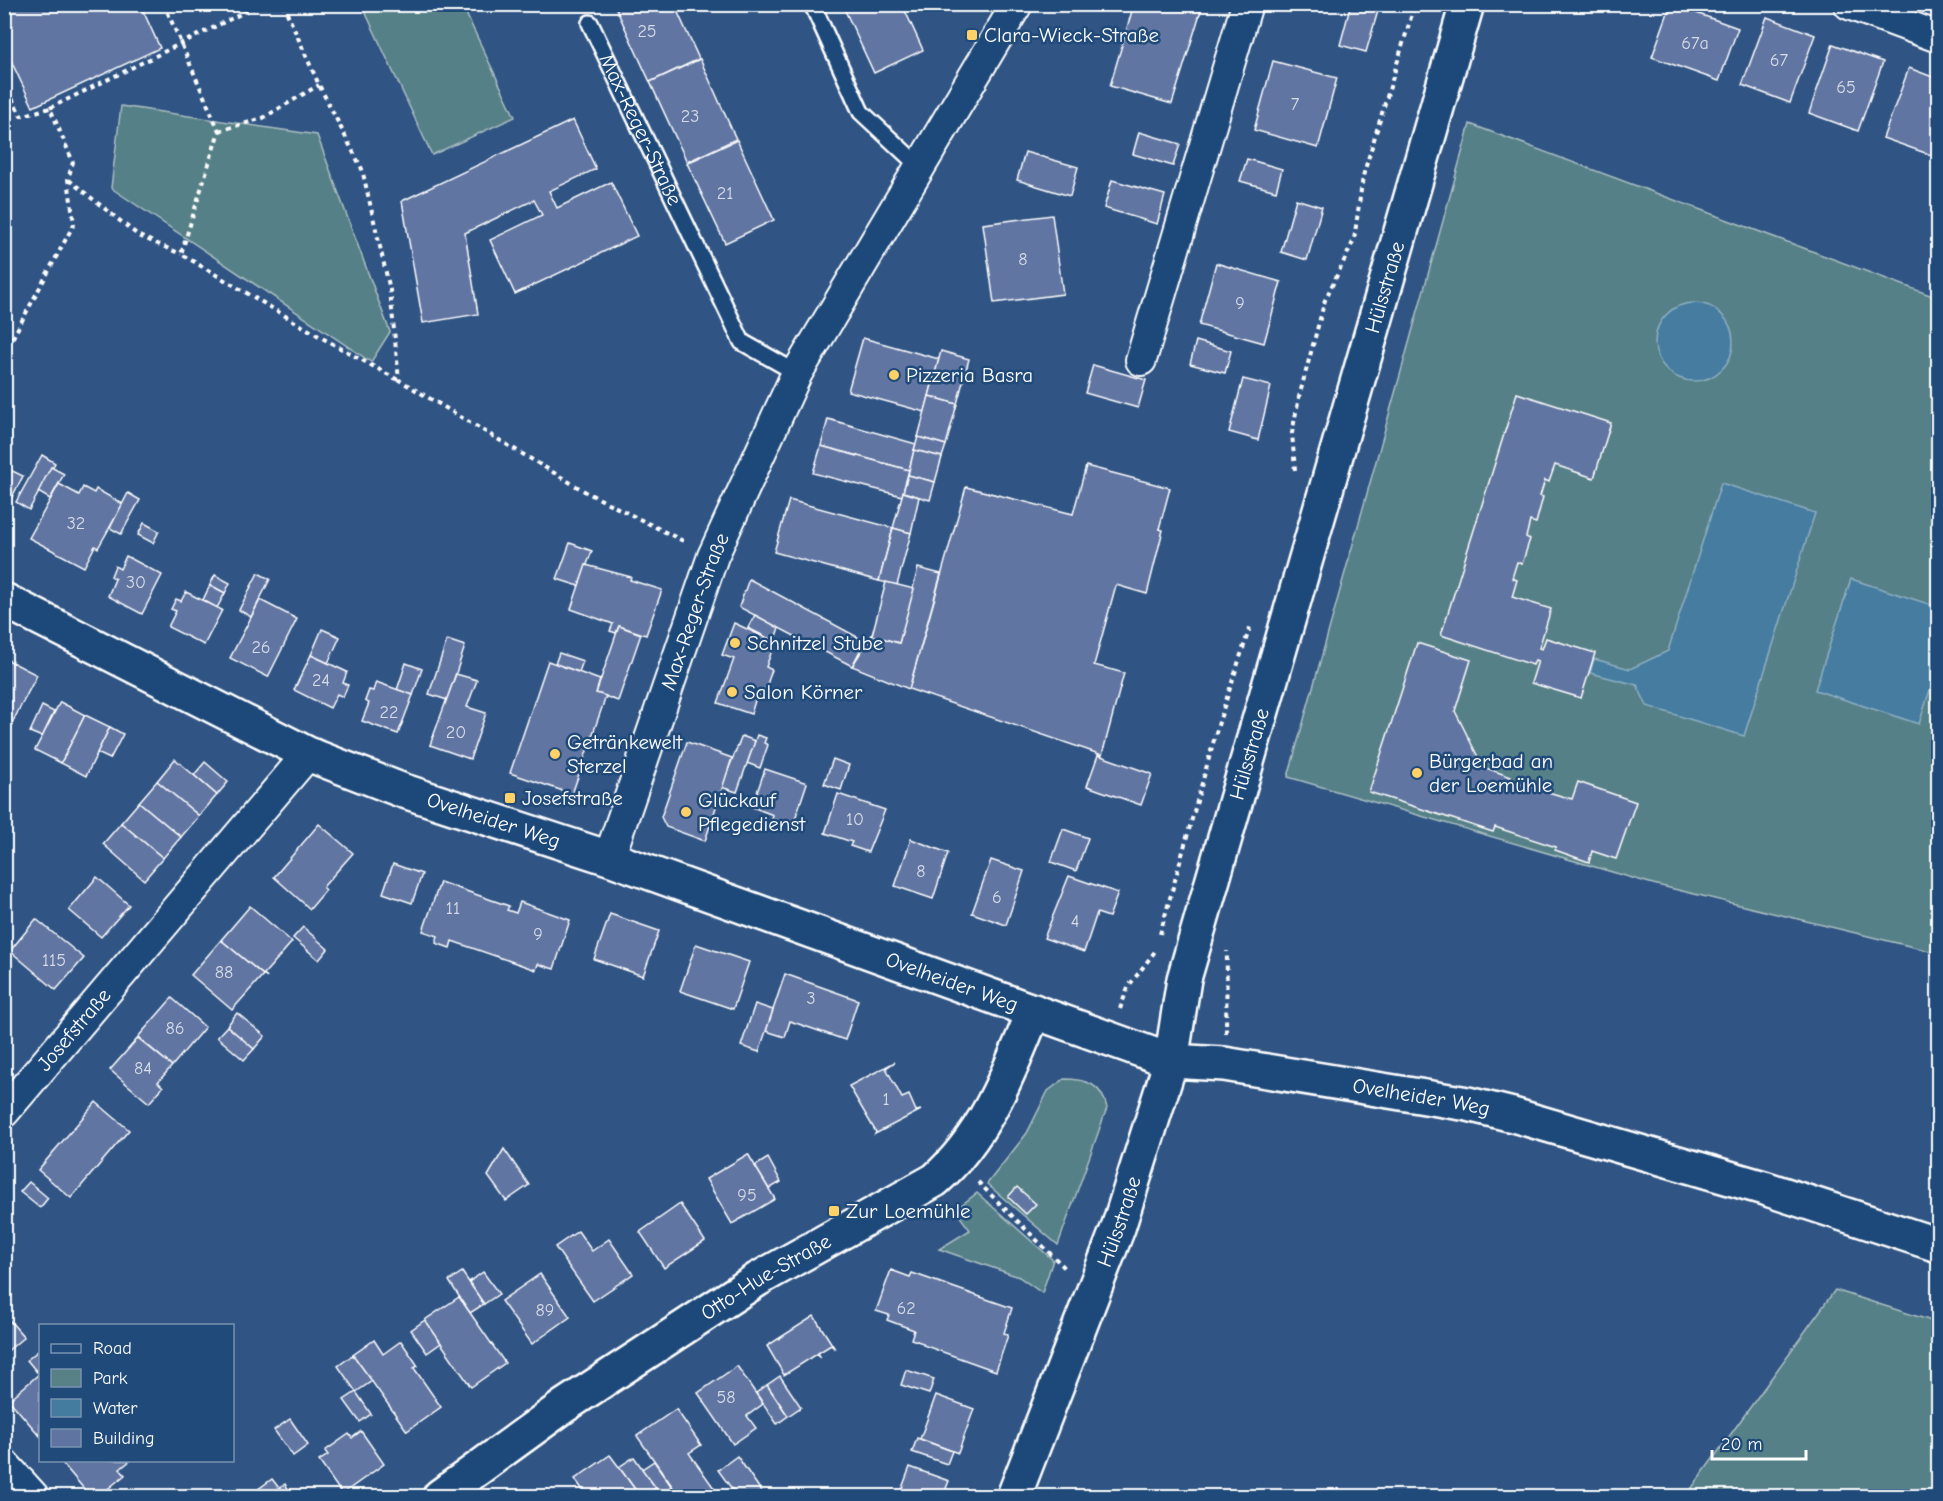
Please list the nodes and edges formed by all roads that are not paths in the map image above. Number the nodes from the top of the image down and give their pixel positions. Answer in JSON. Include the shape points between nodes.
{"nodes":[{"id":1,"x":812,"y":4,"type":"edge"},
{"id":2,"x":1017,"y":4,"type":"edge"},
{"id":3,"x":1247,"y":4,"type":"edge"},
{"id":4,"x":1467,"y":4,"type":"edge"},
{"id":5,"x":1849,"y":4,"type":"edge"},
{"id":6,"x":590,"y":23,"type":"dead end"},
{"id":7,"x":1938,"y":37,"type":"edge"},
{"id":8,"x":920,"y":167,"type":"junction"},
{"id":9,"x":1141,"y":360,"type":"dead end"},
{"id":10,"x":797,"y":373,"type":"junction"},
{"id":11,"x":4,"y":600,"type":"edge"},
{"id":12,"x":308,"y":754,"type":"junction"},
{"id":13,"x":609,"y":858,"type":"junction"},
{"id":14,"x":1034,"y":1011,"type":"junction"},
{"id":15,"x":1171,"y":1061,"type":"junction"},
{"id":16,"x":4,"y":1112,"type":"edge"},
{"id":17,"x":1938,"y":1245,"type":"edge"},
{"id":18,"x":4,"y":1464,"type":"edge"},
{"id":19,"x":33,"y":1497,"type":"edge"},
{"id":20,"x":440,"y":1497,"type":"edge"},
{"id":21,"x":1014,"y":1497,"type":"edge"}],
"edges":[{"from":1,"to":8,"type":"lane","via":[[861,112]]},
{"from":2,"to":8,"type":"street","name":"Max-Reger-Straße"},
{"from":3,"to":9,"type":"street"},
{"from":4,"to":15,"type":"street","name":"Hülsstraße","via":[[1184,979]]},
{"from":5,"to":7,"type":"street"},
{"from":6,"to":10,"type":"lane","name":"Max-Reger-Straße","via":[[742,342]]},
{"from":8,"to":10,"type":"street","name":"Max-Reger-Straße"},
{"from":10,"to":13,"type":"street","name":"Max-Reger-Straße","via":[[713,556]]},
{"from":11,"to":12,"type":"street","name":"Ovelheider Weg"},
{"from":12,"to":13,"type":"street","name":"Ovelheider Weg","via":[[401,790]]},
{"from":12,"to":16,"type":"street","name":"Josefstraße"},
{"from":13,"to":14,"type":"street","name":"Ovelheider Weg"},
{"from":14,"to":15,"type":"street","name":"Ovelheider Weg"},
{"from":14,"to":20,"type":"street","name":"Otto-Hue-Straße","via":[[999,1097],[957,1161],[934,1180],[758,1279],[564,1406]]},
{"from":15,"to":17,"type":"street","name":"Ovelheider Weg","via":[[1224,1064],[1513,1114],[1764,1188]]},
{"from":15,"to":21,"type":"street","name":"Hülsstraße","via":[[1093,1296]]},
{"from":18,"to":19,"type":"street"}]}
